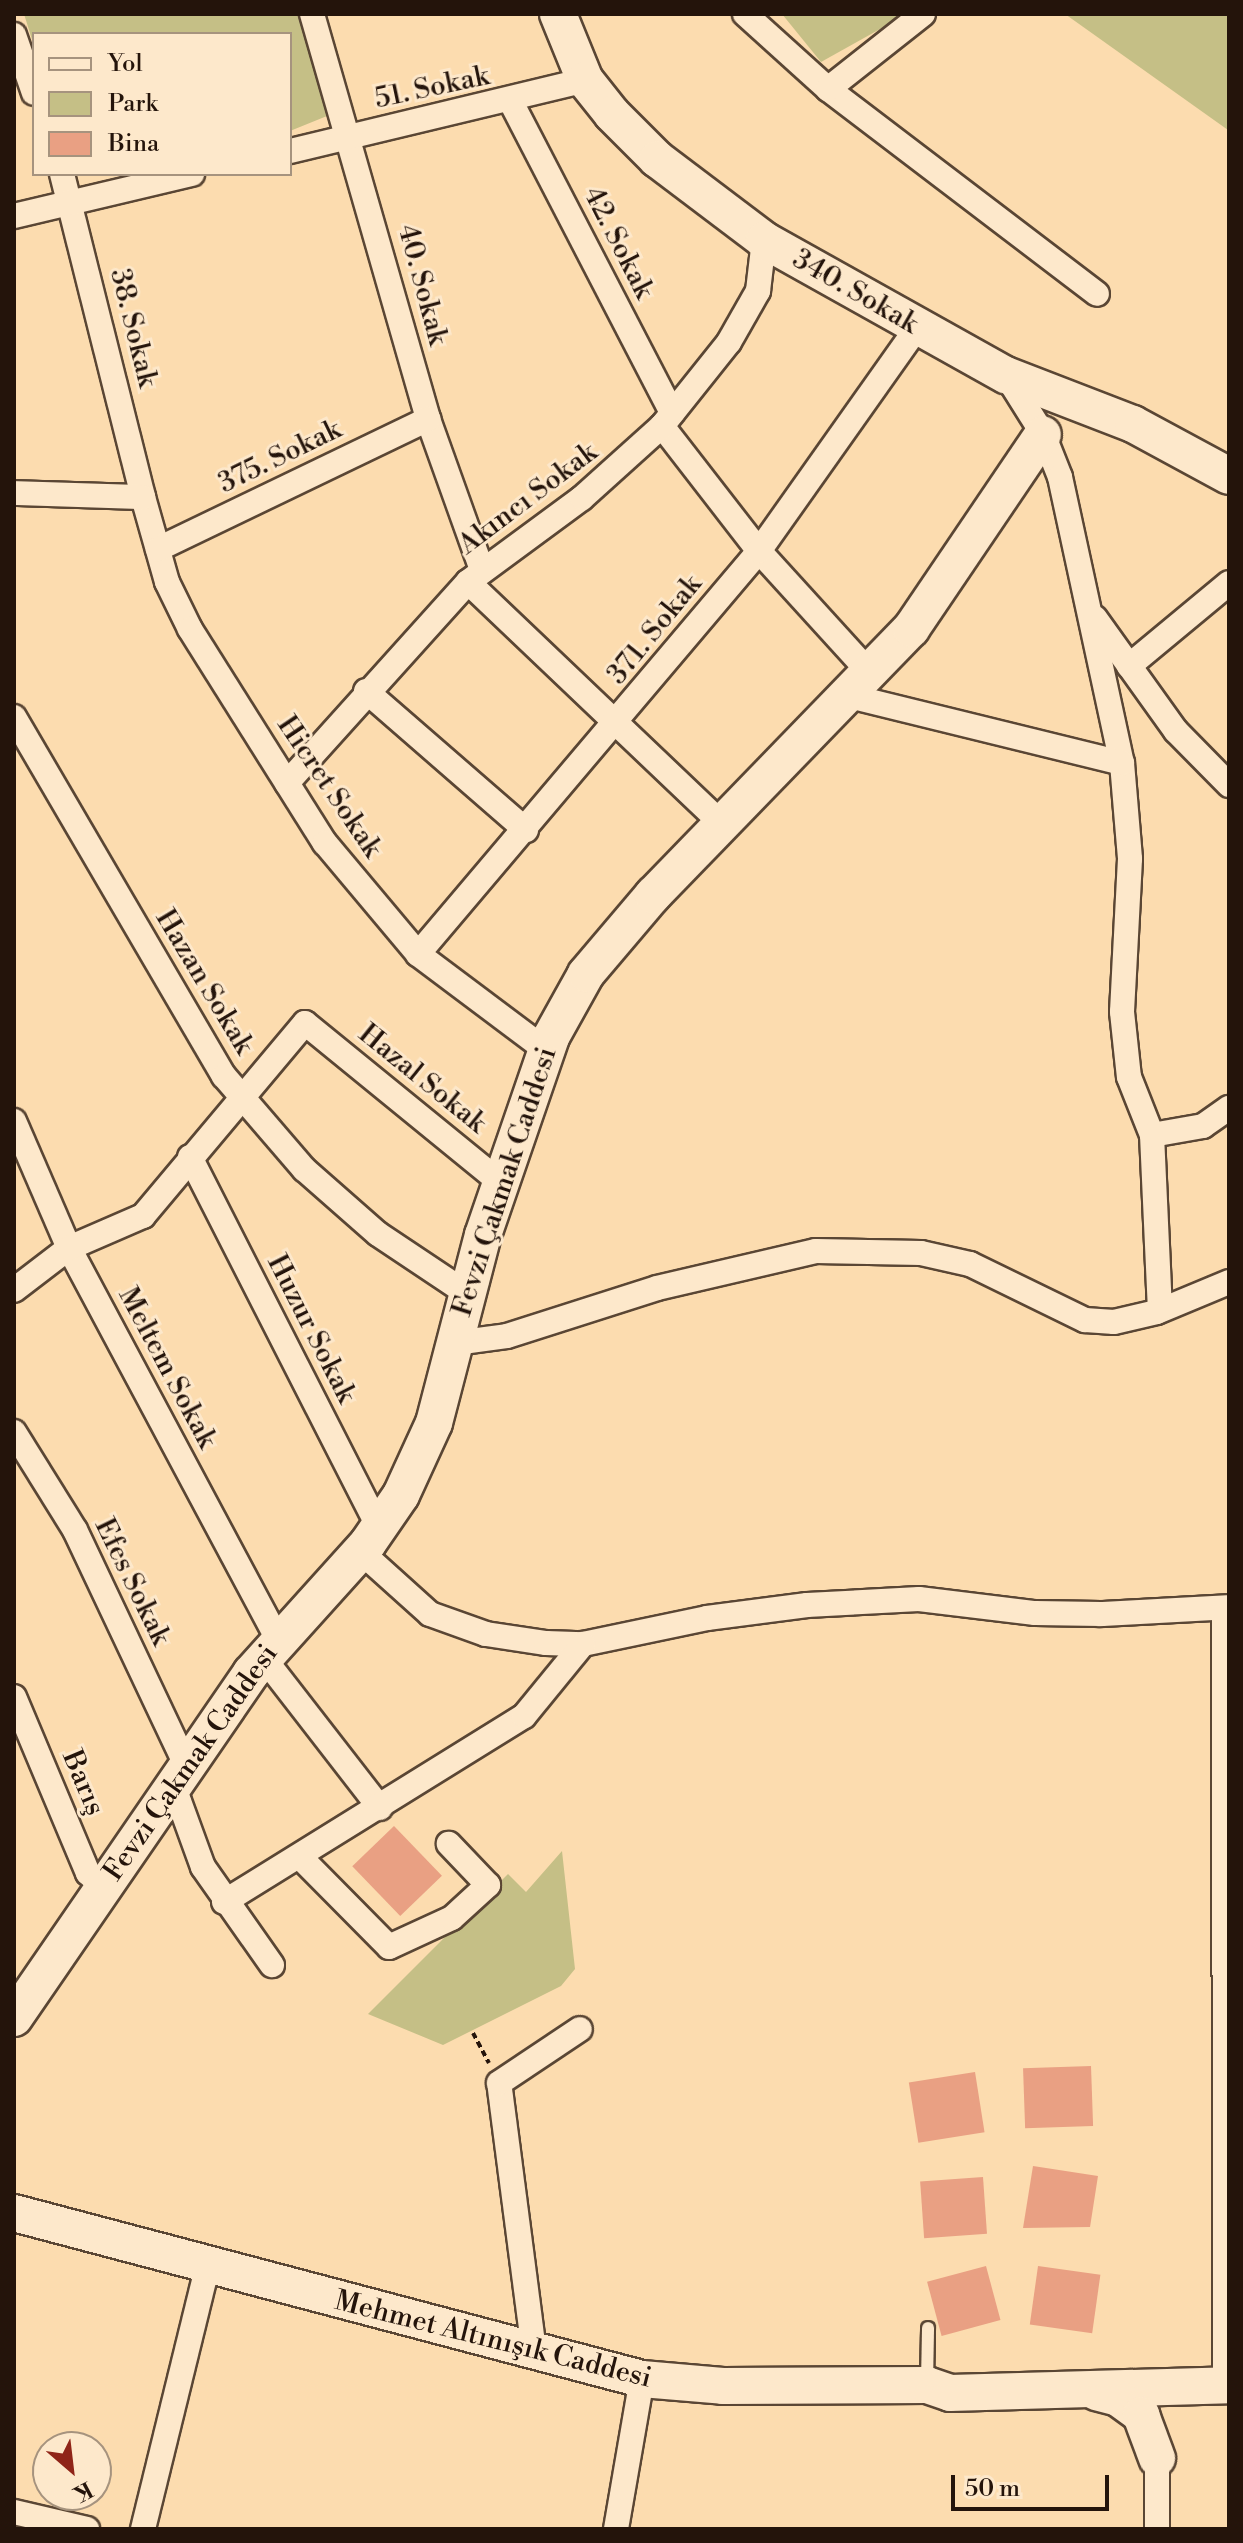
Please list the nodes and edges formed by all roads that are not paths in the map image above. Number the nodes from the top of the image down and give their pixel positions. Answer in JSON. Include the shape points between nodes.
{"nodes":[{"id":1,"x":312,"y":14,"type":"edge"},
{"id":2,"x":558,"y":14,"type":"edge"},
{"id":3,"x":745,"y":14,"type":"edge"},
{"id":4,"x":923,"y":14,"type":"edge"},
{"id":5,"x":14,"y":35,"type":"edge"},
{"id":6,"x":585,"y":80,"type":"junction"},
{"id":7,"x":32,"y":87,"type":"edge"},
{"id":8,"x":828,"y":89,"type":"junction"},
{"id":9,"x":511,"y":102,"type":"junction"},
{"id":10,"x":350,"y":137,"type":"junction"},
{"id":11,"x":292,"y":151,"type":"edge"},
{"id":12,"x":63,"y":176,"type":"edge"},
{"id":13,"x":183,"y":176,"type":"edge"},
{"id":14,"x":72,"y":202,"type":"junction"},
{"id":15,"x":14,"y":216,"type":"edge"},
{"id":16,"x":764,"y":240,"type":"junction"},
{"id":17,"x":1097,"y":294,"type":"dead end"},
{"id":18,"x":917,"y":328,"type":"junction"},
{"id":19,"x":1006,"y":375,"type":"junction"},
{"id":20,"x":428,"y":419,"type":"junction"},
{"id":21,"x":667,"y":420,"type":"junction"},
{"id":22,"x":1043,"y":434,"type":"junction"},
{"id":23,"x":1229,"y":476,"type":"edge"},
{"id":24,"x":14,"y":493,"type":"edge"},
{"id":25,"x":143,"y":497,"type":"junction"},
{"id":26,"x":158,"y":549,"type":"junction"},
{"id":27,"x":759,"y":551,"type":"junction"},
{"id":28,"x":475,"y":576,"type":"junction"},
{"id":29,"x":1229,"y":583,"type":"edge"},
{"id":30,"x":1089,"y":610,"type":"junction"},
{"id":31,"x":1129,"y":666,"type":"junction"},
{"id":32,"x":860,"y":685,"type":"junction"},
{"id":33,"x":366,"y":691,"type":"junction"},
{"id":34,"x":14,"y":717,"type":"edge"},
{"id":35,"x":616,"y":725,"type":"junction"},
{"id":36,"x":1122,"y":763,"type":"junction"},
{"id":37,"x":287,"y":783,"type":"junction"},
{"id":38,"x":1229,"y":785,"type":"edge"},
{"id":39,"x":722,"y":824,"type":"junction"},
{"id":40,"x":526,"y":830,"type":"junction"},
{"id":41,"x":418,"y":954,"type":"junction"},
{"id":42,"x":547,"y":1051,"type":"junction"},
{"id":43,"x":242,"y":1093,"type":"junction"},
{"id":44,"x":1229,"y":1108,"type":"edge"},
{"id":45,"x":14,"y":1121,"type":"edge"},
{"id":46,"x":1152,"y":1135,"type":"junction"},
{"id":47,"x":190,"y":1157,"type":"junction"},
{"id":48,"x":501,"y":1183,"type":"junction"},
{"id":49,"x":69,"y":1248,"type":"junction"},
{"id":50,"x":1229,"y":1282,"type":"edge"},
{"id":51,"x":14,"y":1290,"type":"edge"},
{"id":52,"x":468,"y":1294,"type":"junction"},
{"id":53,"x":1160,"y":1310,"type":"junction"},
{"id":54,"x":455,"y":1343,"type":"junction"},
{"id":55,"x":14,"y":1432,"type":"edge"},
{"id":56,"x":369,"y":1540,"type":"junction"},
{"id":57,"x":1227,"y":1607,"type":"edge"},
{"id":58,"x":583,"y":1644,"type":"junction"},
{"id":59,"x":270,"y":1648,"type":"junction"},
{"id":60,"x":14,"y":1697,"type":"edge"},
{"id":61,"x":176,"y":1776,"type":"junction"},
{"id":62,"x":380,"y":1808,"type":"junction"},
{"id":63,"x":1227,"y":1817,"type":"edge"},
{"id":64,"x":449,"y":1844,"type":"dead end"},
{"id":65,"x":301,"y":1858,"type":"junction"},
{"id":66,"x":103,"y":1887,"type":"junction"},
{"id":67,"x":224,"y":1902,"type":"junction"},
{"id":68,"x":272,"y":1965,"type":"dead end"},
{"id":69,"x":14,"y":2018,"type":"edge"},
{"id":70,"x":580,"y":2029,"type":"dead end"},
{"id":71,"x":1227,"y":2059,"type":"edge"},
{"id":72,"x":14,"y":2213,"type":"edge"},
{"id":73,"x":14,"y":2229,"type":"edge"},
{"id":74,"x":161,"y":2256,"type":"junction"},
{"id":75,"x":207,"y":2268,"type":"junction"},
{"id":76,"x":1227,"y":2283,"type":"edge"},
{"id":77,"x":928,"y":2328,"type":"dead end"},
{"id":78,"x":534,"y":2351,"type":"junction"},
{"id":79,"x":1228,"y":2373,"type":"edge"},
{"id":80,"x":1156,"y":2377,"type":"junction"},
{"id":81,"x":642,"y":2379,"type":"junction"},
{"id":82,"x":927,"y":2385,"type":"junction"},
{"id":83,"x":1046,"y":2391,"type":"junction"},
{"id":84,"x":1157,"y":2458,"type":"junction"},
{"id":85,"x":14,"y":2512,"type":"edge"},
{"id":86,"x":87,"y":2529,"type":"edge"},
{"id":87,"x":143,"y":2529,"type":"edge"},
{"id":88,"x":616,"y":2529,"type":"edge"},
{"id":89,"x":1157,"y":2529,"type":"edge"}],
"edges":[{"from":1,"to":10,"type":"street","name":"40. Sokak"},
{"from":2,"to":6,"type":"street","name":"340. Sokak"},
{"from":3,"to":8,"type":"street"},
{"from":4,"to":8,"type":"street"},
{"from":5,"to":7,"type":"street"},
{"from":6,"to":9,"type":"street","name":"51. Sokak"},
{"from":6,"to":16,"type":"street","name":"340. Sokak","via":[[657,159]]},
{"from":8,"to":17,"type":"street"},
{"from":9,"to":10,"type":"street","name":"51. Sokak"},
{"from":9,"to":21,"type":"street","name":"42. Sokak"},
{"from":10,"to":11,"type":"street","name":"51. Sokak"},
{"from":10,"to":20,"type":"street","name":"40. Sokak"},
{"from":12,"to":14,"type":"street","name":"38. Sokak"},
{"from":13,"to":14,"type":"street"},
{"from":14,"to":15,"type":"street"},
{"from":14,"to":25,"type":"street","name":"38. Sokak"},
{"from":16,"to":18,"type":"street","name":"340. Sokak"},
{"from":16,"to":21,"type":"street","name":"Akıncı Sokak","via":[[758,291],[729,342]]},
{"from":18,"to":19,"type":"street","name":"340. Sokak"},
{"from":18,"to":27,"type":"street","name":"371. Sokak"},
{"from":19,"to":22,"type":"street"},
{"from":19,"to":23,"type":"street","name":"340. Sokak","via":[[1133,424]]},
{"from":20,"to":26,"type":"street","name":"375. Sokak"},
{"from":20,"to":28,"type":"street","name":"40. Sokak"},
{"from":21,"to":27,"type":"street","name":"42. Sokak"},
{"from":21,"to":28,"type":"street","name":"Akıncı Sokak","via":[[582,498]]},
{"from":22,"to":30,"type":"street","via":[[1060,477]]},
{"from":22,"to":32,"type":"street","name":"Fevzi Çakmak Caddesi","via":[[911,629]]},
{"from":24,"to":25,"type":"street"},
{"from":25,"to":26,"type":"street","name":"Hicret Sokak"},
{"from":26,"to":37,"type":"street","name":"Hicret Sokak","via":[[190,629]]},
{"from":27,"to":32,"type":"street","name":"42. Sokak"},
{"from":27,"to":35,"type":"street","name":"371. Sokak"},
{"from":28,"to":33,"type":"street","name":"Akıncı Sokak"},
{"from":28,"to":35,"type":"street"},
{"from":29,"to":31,"type":"street"},
{"from":30,"to":31,"type":"street"},
{"from":30,"to":36,"type":"street"},
{"from":31,"to":38,"type":"street","via":[[1176,731]]},
{"from":32,"to":36,"type":"street"},
{"from":32,"to":39,"type":"street","name":"Fevzi Çakmak Caddesi"},
{"from":33,"to":37,"type":"street","name":"Akıncı Sokak"},
{"from":33,"to":40,"type":"street"},
{"from":34,"to":43,"type":"street","name":"Hazan Sokak","via":[[224,1076]]},
{"from":35,"to":39,"type":"street"},
{"from":35,"to":40,"type":"street","name":"371. Sokak"},
{"from":36,"to":46,"type":"street","via":[[1130,859],[1122,1012],[1129,1077]]},
{"from":37,"to":41,"type":"street","name":"Hicret Sokak","via":[[325,843]]},
{"from":39,"to":42,"type":"street","name":"Fevzi Çakmak Caddesi","via":[[586,974]]},
{"from":40,"to":41,"type":"street","name":"371. Sokak"},
{"from":41,"to":42,"type":"street","name":"Hicret Sokak"},
{"from":42,"to":48,"type":"street","name":"Fevzi Çakmak Caddesi"},
{"from":43,"to":47,"type":"street"},
{"from":43,"to":48,"type":"street","name":"Hazal Sokak","via":[[305,1023]]},
{"from":43,"to":52,"type":"street","name":"Hazan Sokak","via":[[304,1169],[378,1234]]},
{"from":44,"to":46,"type":"street","via":[[1203,1126]]},
{"from":45,"to":49,"type":"street","name":"Meltem Sokak"},
{"from":46,"to":53,"type":"street"},
{"from":47,"to":49,"type":"street","via":[[143,1216]]},
{"from":47,"to":56,"type":"street","name":"Huzur Sokak"},
{"from":48,"to":52,"type":"street","name":"Fevzi Çakmak Caddesi"},
{"from":49,"to":51,"type":"street"},
{"from":49,"to":59,"type":"street","name":"Meltem Sokak"},
{"from":50,"to":53,"type":"street"},
{"from":52,"to":54,"type":"street","name":"Fevzi Çakmak Caddesi"},
{"from":53,"to":54,"type":"street","via":[[1114,1322],[1085,1320],[970,1264],[921,1253],[816,1251],[657,1288],[507,1336]]},
{"from":54,"to":56,"type":"street","name":"Fevzi Çakmak Caddesi","via":[[421,1456]]},
{"from":55,"to":61,"type":"street","name":"Efes Sokak","via":[[75,1530]]},
{"from":56,"to":58,"type":"street","via":[[430,1614],[486,1634]]},
{"from":56,"to":59,"type":"street","name":"Fevzi Çakmak Caddesi"},
{"from":57,"to":58,"type":"street","via":[[1101,1614],[1035,1613],[919,1599],[807,1605],[707,1618]]},
{"from":57,"to":63,"type":"street"},
{"from":58,"to":62,"type":"street","via":[[524,1716]]},
{"from":59,"to":61,"type":"street","name":"Fevzi Çakmak Caddesi"},
{"from":59,"to":62,"type":"street","name":"Meltem Sokak"},
{"from":60,"to":66,"type":"street","name":"Barış","via":[[88,1873]]},
{"from":61,"to":66,"type":"street","name":"Fevzi Çakmak Caddesi"},
{"from":61,"to":67,"type":"street","name":"Efes Sokak","via":[[179,1801],[203,1867]]},
{"from":62,"to":65,"type":"street"},
{"from":63,"to":71,"type":"street"},
{"from":64,"to":65,"type":"street","via":[[488,1885],[452,1918],[389,1947]]},
{"from":65,"to":67,"type":"street"},
{"from":66,"to":69,"type":"street","name":"Fevzi Çakmak Caddesi"},
{"from":67,"to":68,"type":"street","name":"Efes Sokak"},
{"from":70,"to":78,"type":"street","via":[[499,2083]]},
{"from":71,"to":76,"type":"street"},
{"from":72,"to":74,"type":"street","name":"Mehmet Altınışık Caddesi"},
{"from":73,"to":74,"type":"street","name":"Mehmet Altınışık Caddesi"},
{"from":74,"to":75,"type":"street","name":"Mehmet Altınışık Caddesi"},
{"from":75,"to":78,"type":"street","name":"Mehmet Altınışık Caddesi"},
{"from":75,"to":87,"type":"street"},
{"from":76,"to":79,"type":"street"},
{"from":77,"to":82,"type":"lane"},
{"from":78,"to":81,"type":"street","name":"Mehmet Altınışık Caddesi"},
{"from":79,"to":80,"type":"street","name":"Mehmet Altınışık Caddesi"},
{"from":80,"to":82,"type":"street","name":"Mehmet Altınışık Caddesi","via":[[953,2374]]},
{"from":80,"to":83,"type":"street","name":"Mehmet Altınışık Caddesi"},
{"from":80,"to":84,"type":"street"},
{"from":81,"to":82,"type":"street","name":"Mehmet Altınışık Caddesi","via":[[723,2386]]},
{"from":81,"to":88,"type":"street"},
{"from":82,"to":83,"type":"street","name":"Mehmet Altınışık Caddesi","via":[[950,2393]]},
{"from":83,"to":84,"type":"street","via":[[1101,2392],[1129,2404],[1141,2415]]},
{"from":84,"to":89,"type":"street"},
{"from":85,"to":86,"type":"street"}]}
